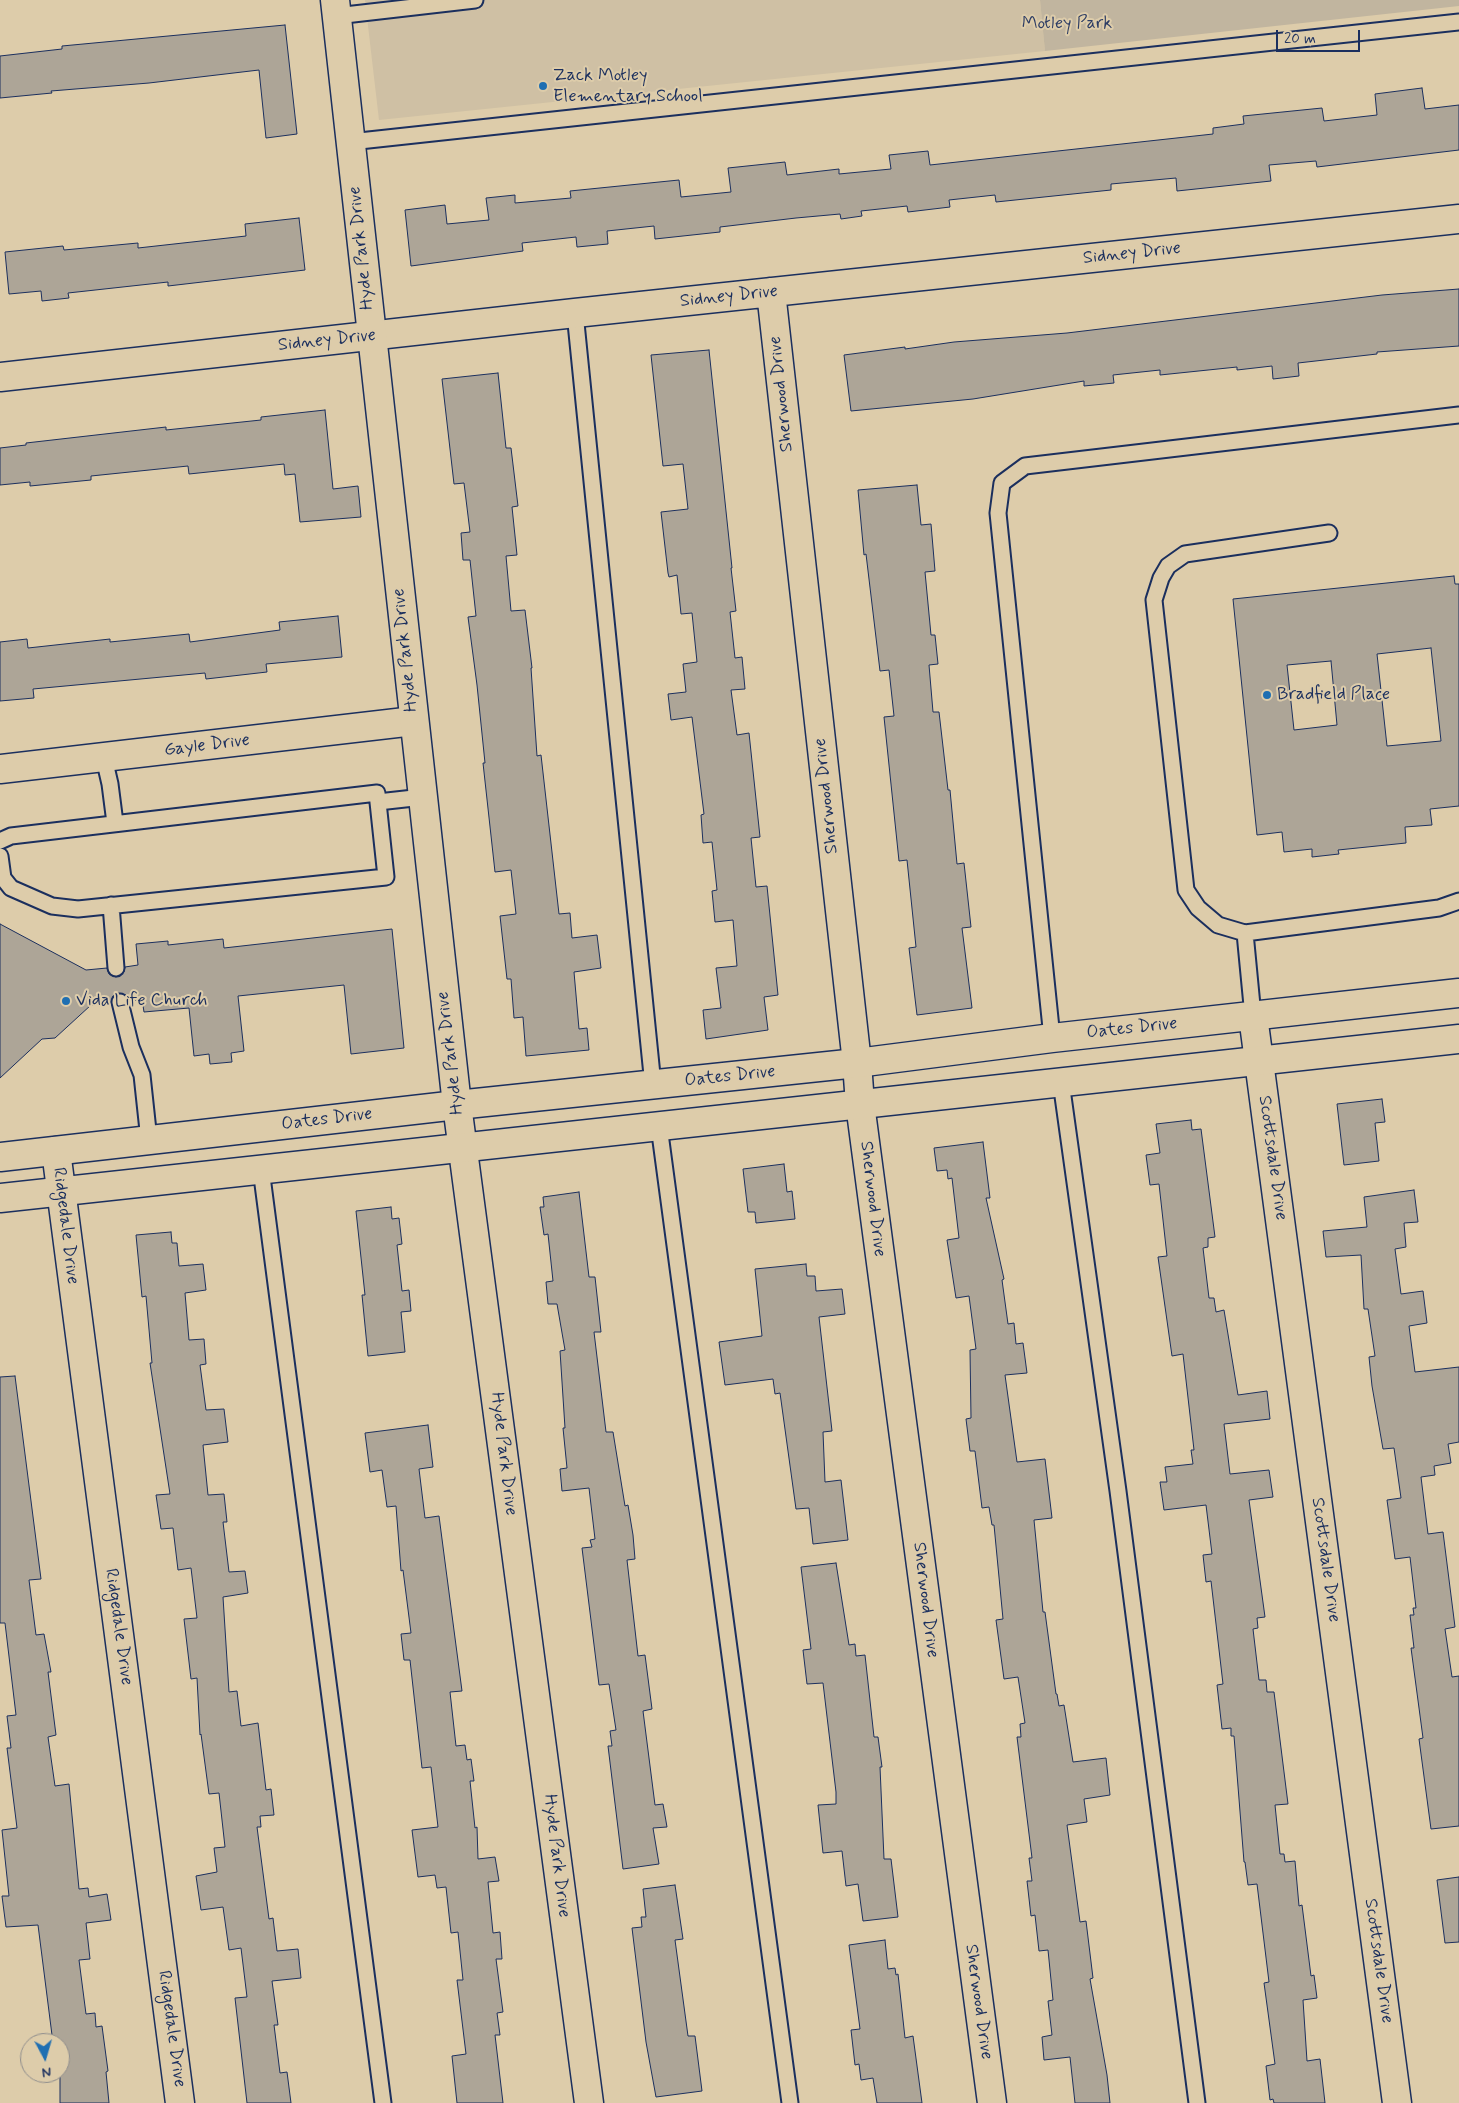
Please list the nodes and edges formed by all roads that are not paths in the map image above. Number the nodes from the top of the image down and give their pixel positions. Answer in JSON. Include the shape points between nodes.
{"nodes":[{"id":1,"x":475,"y":0,"type":"edge"},
{"id":2,"x":336,"y":8,"type":"edge"},
{"id":3,"x":1459,"y":22,"type":"edge"},
{"id":4,"x":350,"y":142,"type":"junction"},
{"id":5,"x":1459,"y":219,"type":"edge"},
{"id":6,"x":771,"y":292,"type":"junction"},
{"id":7,"x":575,"y":313,"type":"junction"},
{"id":8,"x":371,"y":336,"type":"junction"},
{"id":9,"x":0,"y":377,"type":"edge"},
{"id":10,"x":1459,"y":415,"type":"edge"},
{"id":11,"x":1328,"y":533,"type":"dead end"},
{"id":12,"x":414,"y":721,"type":"junction"},
{"id":13,"x":104,"y":758,"type":"junction"},
{"id":14,"x":0,"y":769,"type":"edge"},
{"id":15,"x":423,"y":797,"type":"junction"},
{"id":16,"x":378,"y":802,"type":"junction"},
{"id":17,"x":115,"y":823,"type":"junction"},
{"id":18,"x":0,"y":841,"type":"edge"},
{"id":19,"x":0,"y":856,"type":"edge"},
{"id":20,"x":1459,"y":900,"type":"edge"},
{"id":21,"x":111,"y":905,"type":"junction"},
{"id":22,"x":1245,"y":933,"type":"junction"},
{"id":23,"x":116,"y":968,"type":"dead end"},
{"id":24,"x":1459,"y":993,"type":"edge"},
{"id":25,"x":120,"y":1002,"type":"dead end"},
{"id":26,"x":1253,"y":1016,"type":"junction"},
{"id":27,"x":1052,"y":1038,"type":"junction"},
{"id":28,"x":1459,"y":1039,"type":"edge"},
{"id":29,"x":1259,"y":1061,"type":"junction"},
{"id":30,"x":857,"y":1063,"type":"junction"},
{"id":31,"x":1062,"y":1082,"type":"junction"},
{"id":32,"x":653,"y":1085,"type":"junction"},
{"id":33,"x":860,"y":1104,"type":"junction"},
{"id":34,"x":457,"y":1105,"type":"junction"},
{"id":35,"x":659,"y":1126,"type":"junction"},
{"id":36,"x":149,"y":1140,"type":"junction"},
{"id":37,"x":463,"y":1147,"type":"junction"},
{"id":38,"x":56,"y":1151,"type":"junction"},
{"id":39,"x":0,"y":1157,"type":"edge"},
{"id":40,"x":261,"y":1169,"type":"junction"},
{"id":41,"x":60,"y":1191,"type":"junction"},
{"id":42,"x":0,"y":1198,"type":"edge"},
{"id":43,"x":180,"y":2103,"type":"edge"},
{"id":44,"x":383,"y":2103,"type":"edge"},
{"id":45,"x":589,"y":2103,"type":"edge"},
{"id":46,"x":790,"y":2103,"type":"edge"},
{"id":47,"x":992,"y":2103,"type":"edge"},
{"id":48,"x":1197,"y":2103,"type":"edge"},
{"id":49,"x":1397,"y":2103,"type":"edge"}],
"edges":[{"from":1,"to":2,"type":"lane"},
{"from":2,"to":4,"type":"street","name":"Hyde Park Drive"},
{"from":3,"to":4,"type":"lane"},
{"from":4,"to":8,"type":"street","name":"Hyde Park Drive"},
{"from":5,"to":6,"type":"street","name":"Sidney Drive"},
{"from":6,"to":7,"type":"street","name":"Sidney Drive"},
{"from":6,"to":30,"type":"street","name":"Sherwood Drive"},
{"from":7,"to":8,"type":"street","name":"Sidney Drive"},
{"from":7,"to":32,"type":"lane"},
{"from":8,"to":9,"type":"street","name":"Sidney Drive"},
{"from":8,"to":12,"type":"street","name":"Hyde Park Drive"},
{"from":10,"to":27,"type":"lane","via":[[1026,466],[1002,483],[998,513]]},
{"from":11,"to":22,"type":"lane","via":[[1184,554],[1168,566],[1154,600],[1186,890],[1198,908],[1218,926]]},
{"from":12,"to":13,"type":"street","name":"Gayle Drive"},
{"from":12,"to":15,"type":"street","name":"Hyde Park Drive"},
{"from":13,"to":14,"type":"street","name":"Gayle Drive"},
{"from":13,"to":17,"type":"lane"},
{"from":15,"to":16,"type":"lane"},
{"from":15,"to":34,"type":"street","name":"Hyde Park Drive"},
{"from":16,"to":17,"type":"lane","via":[[377,793]]},
{"from":16,"to":21,"type":"lane","via":[[386,877]]},
{"from":17,"to":18,"type":"lane","via":[[11,836]]},
{"from":19,"to":21,"type":"lane","via":[[3,878],[12,888],[52,906],[78,909]]},
{"from":20,"to":22,"type":"lane","via":[[1439,908]]},
{"from":21,"to":23,"type":"lane"},
{"from":22,"to":26,"type":"lane"},
{"from":24,"to":26,"type":"street","name":"Oates Drive"},
{"from":25,"to":36,"type":"lane","via":[[131,1047],[142,1074]]},
{"from":26,"to":27,"type":"street","name":"Oates Drive"},
{"from":26,"to":29,"type":"street","name":"Scottsdale Drive"},
{"from":27,"to":30,"type":"street","name":"Oates Drive"},
{"from":28,"to":29,"type":"street"},
{"from":29,"to":31,"type":"street"},
{"from":29,"to":49,"type":"street","name":"Scottsdale Drive"},
{"from":30,"to":32,"type":"street","name":"Oates Drive"},
{"from":30,"to":33,"type":"street","name":"Sherwood Drive"},
{"from":31,"to":33,"type":"street"},
{"from":31,"to":48,"type":"lane"},
{"from":32,"to":34,"type":"street","name":"Oates Drive"},
{"from":33,"to":35,"type":"street"},
{"from":33,"to":47,"type":"street","name":"Sherwood Drive"},
{"from":34,"to":36,"type":"street","name":"Oates Drive"},
{"from":34,"to":37,"type":"street","name":"Hyde Park Drive"},
{"from":35,"to":37,"type":"street"},
{"from":35,"to":46,"type":"lane"},
{"from":36,"to":38,"type":"street","name":"Oates Drive"},
{"from":37,"to":40,"type":"street"},
{"from":37,"to":45,"type":"street","name":"Hyde Park Drive"},
{"from":38,"to":39,"type":"street","name":"Oates Drive"},
{"from":38,"to":41,"type":"street","name":"Ridgedale Drive"},
{"from":40,"to":41,"type":"street"},
{"from":40,"to":44,"type":"lane"},
{"from":41,"to":42,"type":"street"},
{"from":41,"to":43,"type":"street","name":"Ridgedale Drive"}]}
